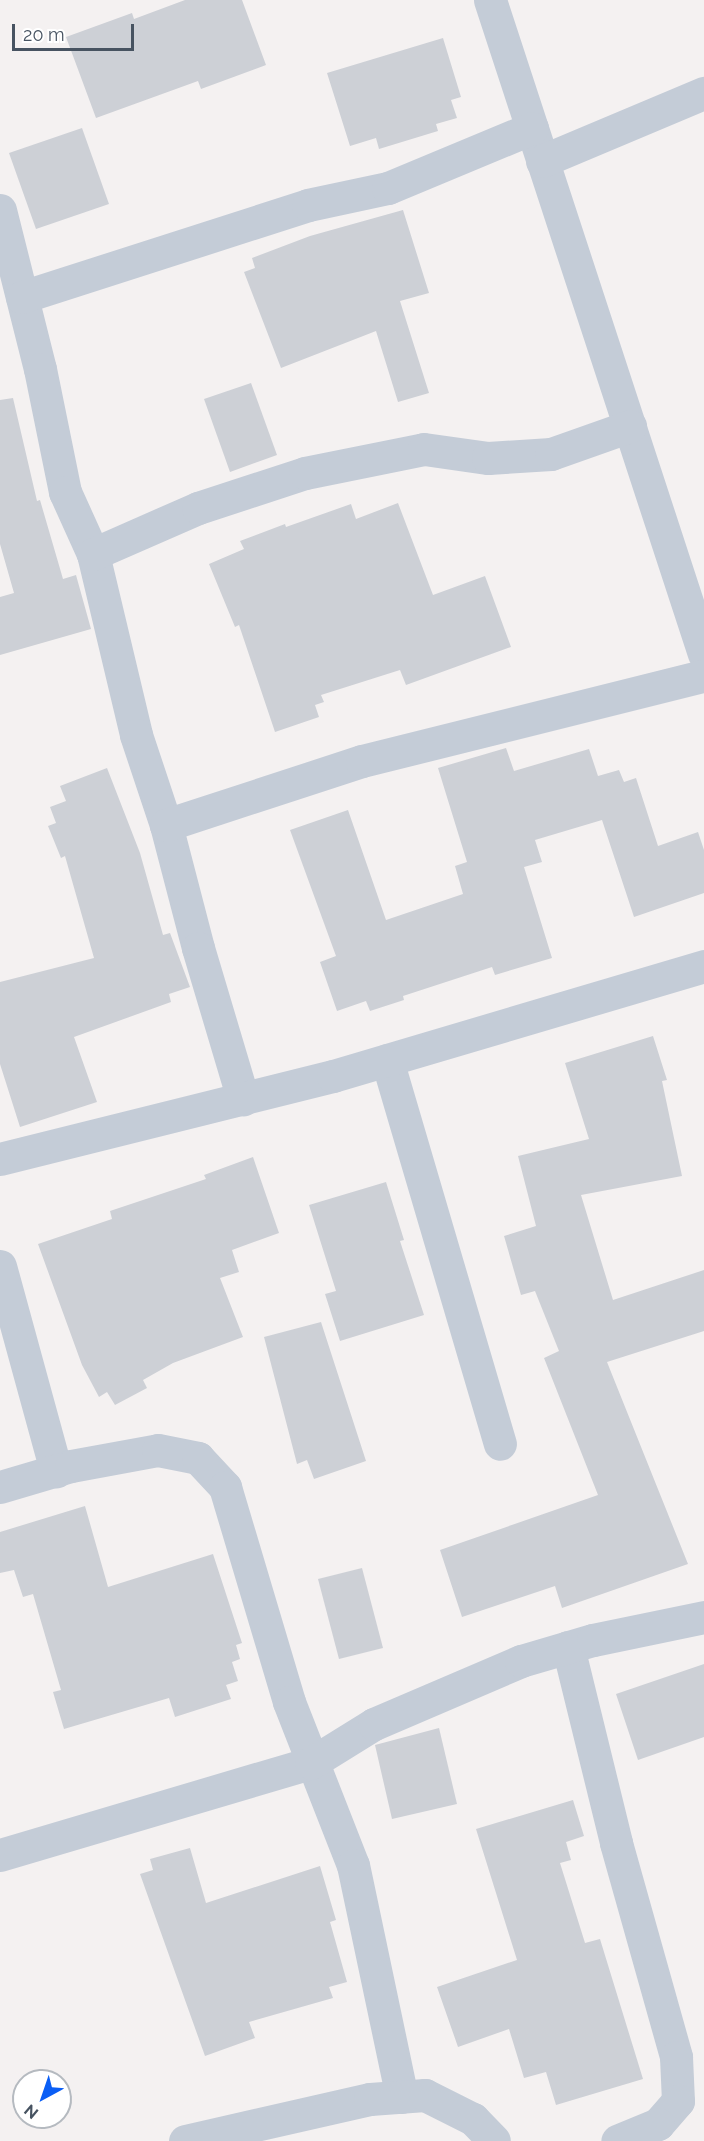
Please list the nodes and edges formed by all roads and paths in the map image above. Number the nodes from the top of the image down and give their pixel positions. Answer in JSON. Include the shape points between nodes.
{"nodes":[{"id":1,"x":490,"y":0,"type":"edge"},
{"id":2,"x":704,"y":93,"type":"edge"},
{"id":3,"x":532,"y":128,"type":"junction"},
{"id":4,"x":543,"y":161,"type":"junction"},
{"id":5,"x":0,"y":210,"type":"edge"},
{"id":6,"x":22,"y":297,"type":"junction"},
{"id":7,"x":630,"y":426,"type":"junction"},
{"id":8,"x":93,"y":554,"type":"junction"},
{"id":9,"x":704,"y":654,"type":"edge"},
{"id":10,"x":704,"y":676,"type":"edge"},
{"id":11,"x":166,"y":825,"type":"junction"},
{"id":12,"x":704,"y":966,"type":"edge"},
{"id":13,"x":387,"y":1060,"type":"junction"},
{"id":14,"x":243,"y":1099,"type":"junction"},
{"id":15,"x":0,"y":1159,"type":"edge"},
{"id":16,"x":0,"y":1266,"type":"edge"},
{"id":17,"x":500,"y":1444,"type":"dead end"},
{"id":18,"x":56,"y":1470,"type":"junction"},
{"id":19,"x":0,"y":1487,"type":"edge"},
{"id":20,"x":704,"y":1617,"type":"edge"},
{"id":21,"x":568,"y":1647,"type":"junction"},
{"id":22,"x":311,"y":1763,"type":"junction"},
{"id":23,"x":0,"y":1855,"type":"edge"},
{"id":24,"x":402,"y":2097,"type":"junction"},
{"id":25,"x":234,"y":2136,"type":"edge"},
{"id":26,"x":185,"y":2141,"type":"edge"},
{"id":27,"x":494,"y":2141,"type":"edge"},
{"id":28,"x":617,"y":2141,"type":"edge"}],
"edges":[{"from":1,"to":3,"type":"street"},
{"from":2,"to":4,"type":"street"},
{"from":3,"to":4,"type":"street"},
{"from":3,"to":6,"type":"street","via":[[388,188],[308,205]]},
{"from":4,"to":7,"type":"street"},
{"from":5,"to":6,"type":"street"},
{"from":6,"to":8,"type":"street","via":[[64,492]]},
{"from":7,"to":8,"type":"street","via":[[551,454],[488,458],[424,449],[305,472],[198,508]]},
{"from":7,"to":9,"type":"street"},
{"from":8,"to":11,"type":"street","via":[[136,735]]},
{"from":10,"to":11,"type":"street","via":[[362,761]]},
{"from":11,"to":14,"type":"street"},
{"from":12,"to":13,"type":"street"},
{"from":13,"to":14,"type":"street"},
{"from":13,"to":17,"type":"street"},
{"from":14,"to":15,"type":"street"},
{"from":16,"to":18,"type":"street"},
{"from":18,"to":19,"type":"street"},
{"from":18,"to":22,"type":"street","via":[[158,1450],[198,1458],[225,1487]]},
{"from":20,"to":21,"type":"street"},
{"from":21,"to":22,"type":"street","via":[[442,1693],[374,1724]]},
{"from":21,"to":28,"type":"street","via":[[616,1843],[676,2057],[678,2102],[658,2124]]},
{"from":22,"to":23,"type":"street"},
{"from":22,"to":24,"type":"street","via":[[352,1865]]},
{"from":24,"to":25,"type":"street","via":[[370,2099]]},
{"from":24,"to":27,"type":"street","via":[[425,2096],[464,2114]]},
{"from":25,"to":26,"type":"street"}]}
